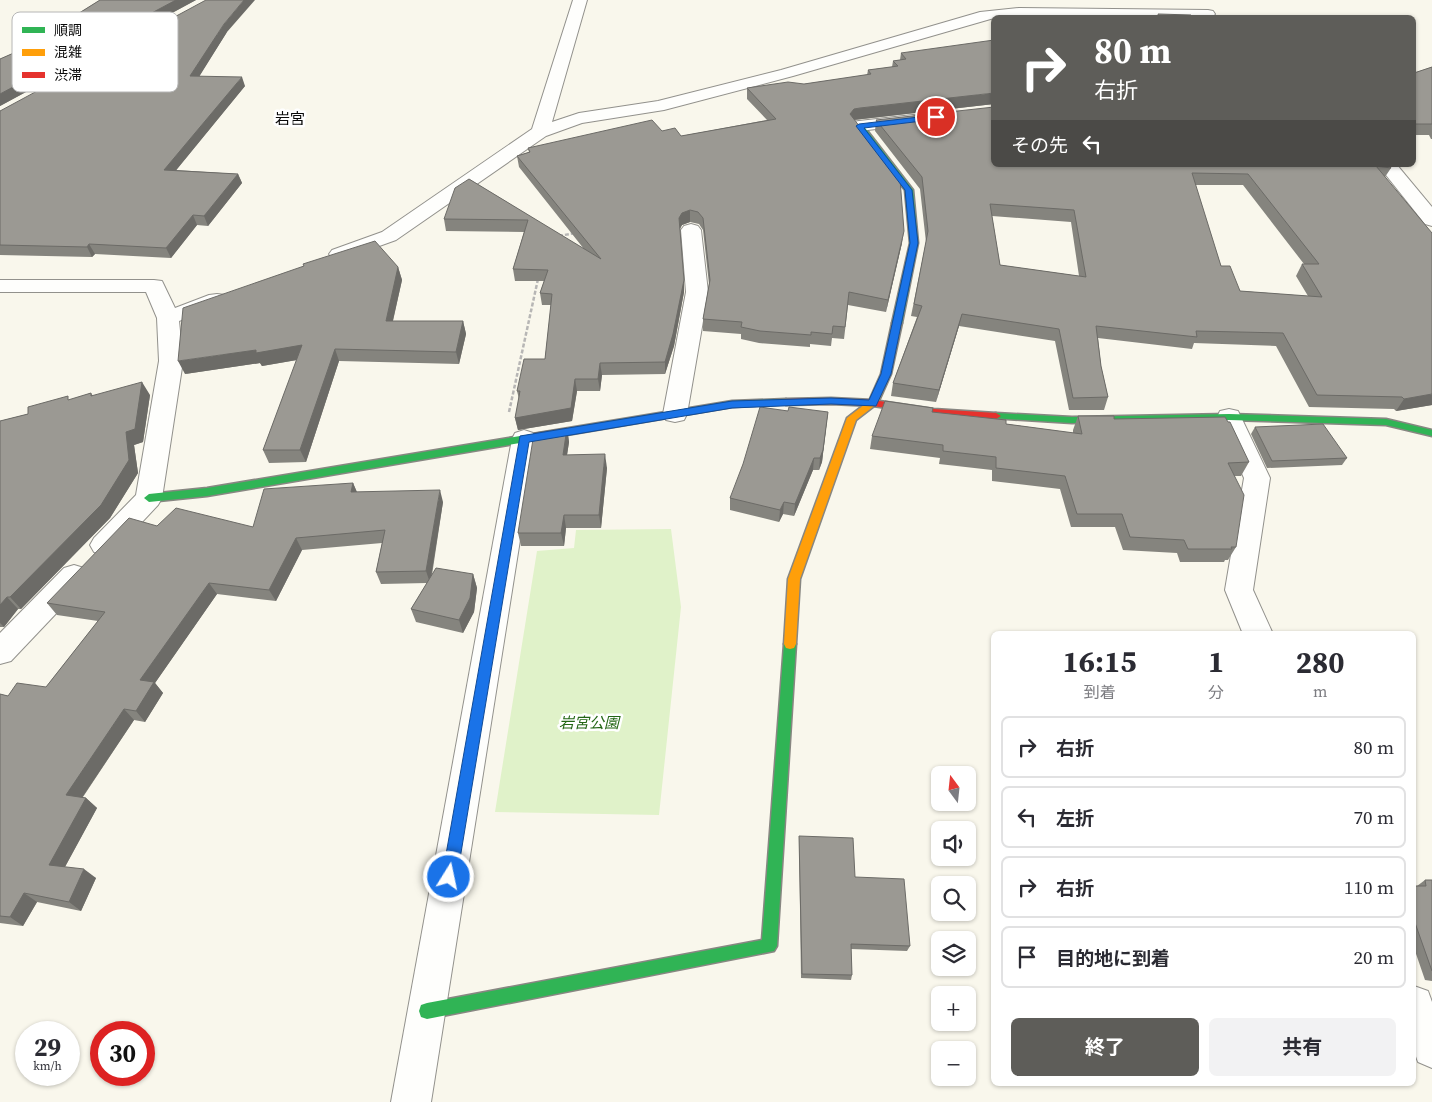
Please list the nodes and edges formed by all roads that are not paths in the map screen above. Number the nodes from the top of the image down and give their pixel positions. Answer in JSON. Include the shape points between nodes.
{"nodes":[{"id":1,"x":580,"y":0,"type":"edge"},
{"id":2,"x":1173,"y":0,"type":"edge"},
{"id":3,"x":1208,"y":14,"type":"junction"},
{"id":4,"x":1213,"y":15,"type":"edge"},
{"id":5,"x":927,"y":118,"type":"edge"},
{"id":6,"x":859,"y":126,"type":"joint"},
{"id":7,"x":540,"y":132,"type":"junction"},
{"id":8,"x":1389,"y":167,"type":"edge"},
{"id":9,"x":1432,"y":220,"type":"edge"},
{"id":10,"x":691,"y":230,"type":"dead end"},
{"id":11,"x":324,"y":260,"type":"edge"},
{"id":12,"x":0,"y":286,"type":"edge"},
{"id":13,"x":232,"y":294,"type":"edge"},
{"id":14,"x":168,"y":318,"type":"junction"},
{"id":15,"x":873,"y":403,"type":"junction"},
{"id":16,"x":675,"y":414,"type":"junction"},
{"id":17,"x":1229,"y":417,"type":"junction"},
{"id":18,"x":1432,"y":432,"type":"edge"},
{"id":19,"x":513,"y":441,"type":"junction"},
{"id":20,"x":149,"y":498,"type":"junction"},
{"id":21,"x":1257,"y":631,"type":"edge"},
{"id":22,"x":0,"y":652,"type":"edge"},
{"id":23,"x":1416,"y":1010,"type":"edge"},
{"id":24,"x":427,"y":1011,"type":"junction"},
{"id":25,"x":1432,"y":1048,"type":"edge"},
{"id":26,"x":412,"y":1102,"type":"edge"}],
"edges":[{"from":1,"to":7,"type":"street"},
{"from":2,"to":3,"type":"street"},
{"from":3,"to":4,"type":"street"},
{"from":3,"to":7,"type":"street","via":[[1019,12],[980,16],[788,73],[658,106],[579,118]]},
{"from":5,"to":6,"type":"street"},
{"from":6,"to":15,"type":"street","via":[[908,190],[914,243],[886,374]]},
{"from":7,"to":11,"type":"street","via":[[389,236]]},
{"from":8,"to":9,"type":"street"},
{"from":10,"to":16,"type":"street","via":[[697,292]]},
{"from":12,"to":14,"type":"street","via":[[154,286]]},
{"from":13,"to":14,"type":"street"},
{"from":14,"to":20,"type":"street","via":[[171,361]]},
{"from":15,"to":16,"type":"street","via":[[732,404]]},
{"from":15,"to":17,"type":"street","via":[[934,412],[1072,420]]},
{"from":15,"to":24,"type":"street","via":[[852,418],[794,579],[769,946]]},
{"from":16,"to":19,"type":"street"},
{"from":17,"to":18,"type":"street","via":[[1386,422]]},
{"from":17,"to":21,"type":"street","via":[[1257,478],[1239,590]]},
{"from":19,"to":20,"type":"street","via":[[207,492]]},
{"from":19,"to":24,"type":"street"},
{"from":20,"to":22,"type":"street"},
{"from":23,"to":25,"type":"street"},
{"from":24,"to":26,"type":"street"}]}
